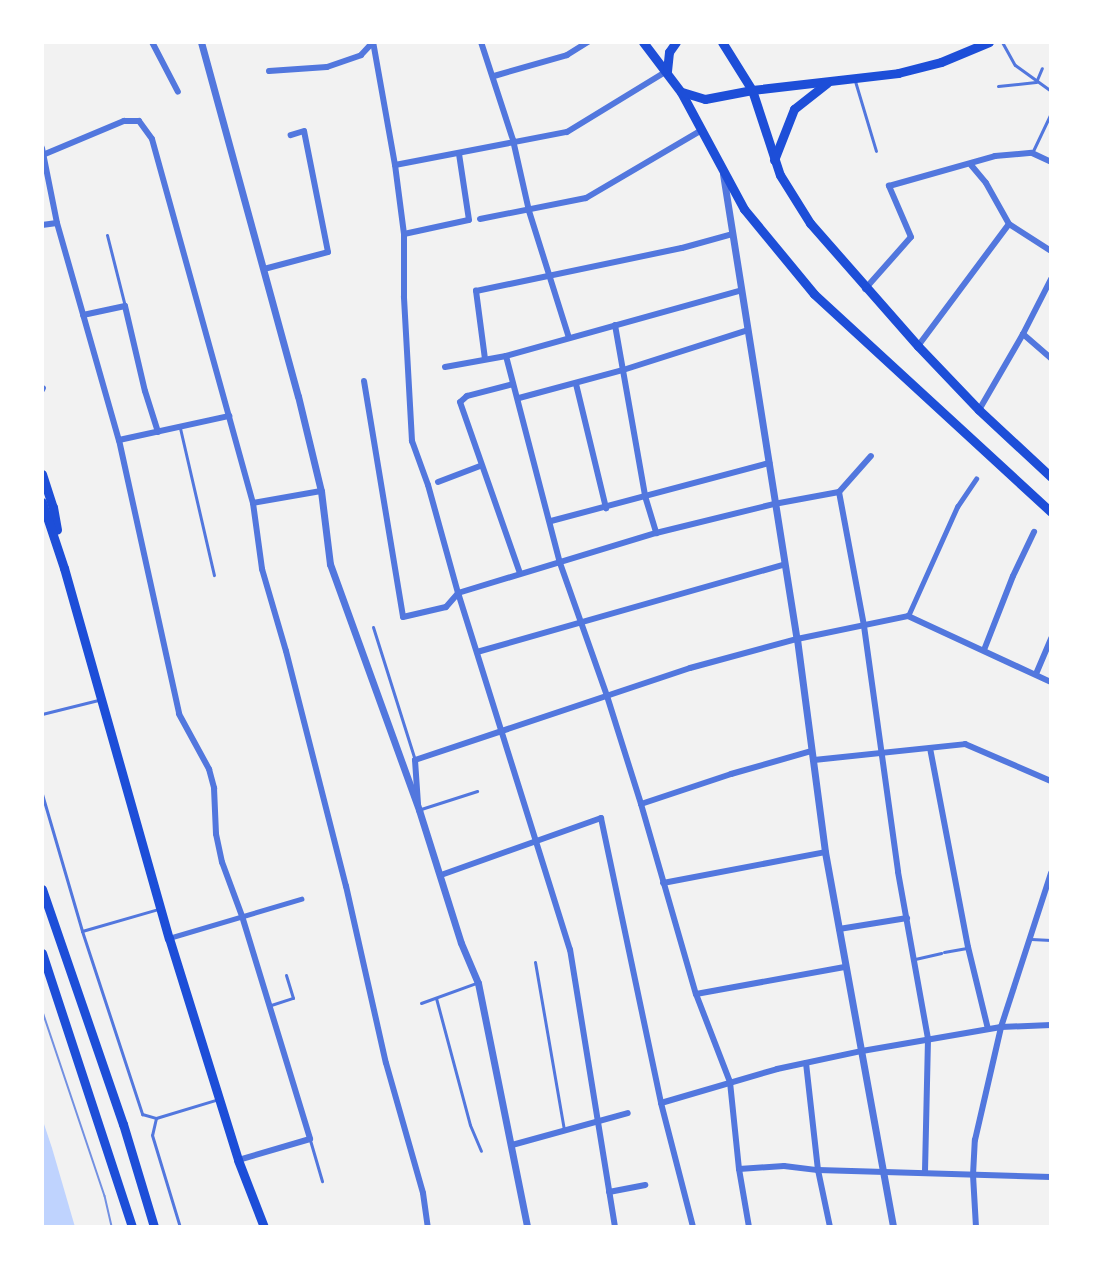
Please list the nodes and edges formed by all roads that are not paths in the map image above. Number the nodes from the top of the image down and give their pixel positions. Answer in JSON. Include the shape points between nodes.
{"nodes":[{"id":1,"x":152,"y":42,"type":"edge"},
{"id":2,"x":201,"y":42,"type":"edge"},
{"id":3,"x":373,"y":42,"type":"edge"},
{"id":4,"x":481,"y":42,"type":"edge"},
{"id":5,"x":588,"y":42,"type":"edge"},
{"id":6,"x":643,"y":42,"type":"edge"},
{"id":7,"x":649,"y":42,"type":"edge"},
{"id":8,"x":676,"y":42,"type":"edge"},
{"id":9,"x":722,"y":42,"type":"edge"},
{"id":10,"x":989,"y":42,"type":"edge"},
{"id":11,"x":1002,"y":42,"type":"edge"},
{"id":12,"x":668,"y":56,"type":"junction"},
{"id":13,"x":1042,"y":68,"type":"dead end"},
{"id":14,"x":667,"y":70,"type":"junction"},
{"id":15,"x":269,"y":71,"type":"dead end"},
{"id":16,"x":494,"y":76,"type":"junction"},
{"id":17,"x":854,"y":77,"type":"junction"},
{"id":18,"x":1036,"y":82,"type":"junction"},
{"id":19,"x":827,"y":83,"type":"junction"},
{"id":20,"x":998,"y":86,"type":"dead end"},
{"id":21,"x":752,"y":90,"type":"junction"},
{"id":22,"x":1051,"y":91,"type":"edge"},
{"id":23,"x":178,"y":92,"type":"dead end"},
{"id":24,"x":681,"y":92,"type":"junction"},
{"id":25,"x":1051,"y":113,"type":"edge"},
{"id":26,"x":703,"y":130,"type":"junction"},
{"id":27,"x":291,"y":135,"type":"dead end"},
{"id":28,"x":513,"y":140,"type":"junction"},
{"id":29,"x":44,"y":151,"type":"edge"},
{"id":30,"x":876,"y":151,"type":"dead end"},
{"id":31,"x":1032,"y":153,"type":"junction"},
{"id":32,"x":459,"y":154,"type":"junction"},
{"id":33,"x":774,"y":161,"type":"junction"},
{"id":34,"x":1051,"y":162,"type":"edge"},
{"id":35,"x":395,"y":165,"type":"junction"},
{"id":36,"x":721,"y":165,"type":"junction"},
{"id":37,"x":971,"y":165,"type":"junction"},
{"id":38,"x":529,"y":211,"type":"junction"},
{"id":39,"x":480,"y":219,"type":"dead end"},
{"id":40,"x":57,"y":223,"type":"junction"},
{"id":41,"x":1009,"y":224,"type":"junction"},
{"id":42,"x":42,"y":225,"type":"edge"},
{"id":43,"x":404,"y":234,"type":"junction"},
{"id":44,"x":732,"y":234,"type":"junction"},
{"id":45,"x":107,"y":235,"type":"dead end"},
{"id":46,"x":1051,"y":251,"type":"edge"},
{"id":47,"x":264,"y":268,"type":"junction"},
{"id":48,"x":549,"y":277,"type":"junction"},
{"id":49,"x":1051,"y":279,"type":"edge"},
{"id":50,"x":866,"y":289,"type":"junction"},
{"id":51,"x":742,"y":290,"type":"junction"},
{"id":52,"x":125,"y":306,"type":"junction"},
{"id":53,"x":83,"y":315,"type":"junction"},
{"id":54,"x":615,"y":325,"type":"junction"},
{"id":55,"x":748,"y":330,"type":"junction"},
{"id":56,"x":1023,"y":334,"type":"junction"},
{"id":57,"x":569,"y":338,"type":"junction"},
{"id":58,"x":918,"y":346,"type":"junction"},
{"id":59,"x":506,"y":356,"type":"junction"},
{"id":60,"x":1051,"y":357,"type":"edge"},
{"id":61,"x":485,"y":359,"type":"junction"},
{"id":62,"x":445,"y":368,"type":"dead end"},
{"id":63,"x":623,"y":370,"type":"junction"},
{"id":64,"x":364,"y":381,"type":"dead end"},
{"id":65,"x":513,"y":384,"type":"junction"},
{"id":66,"x":576,"y":384,"type":"junction"},
{"id":67,"x":519,"y":398,"type":"junction"},
{"id":68,"x":979,"y":410,"type":"junction"},
{"id":69,"x":229,"y":416,"type":"junction"},
{"id":70,"x":180,"y":427,"type":"junction"},
{"id":71,"x":158,"y":432,"type":"junction"},
{"id":72,"x":118,"y":440,"type":"junction"},
{"id":73,"x":871,"y":456,"type":"dead end"},
{"id":74,"x":769,"y":463,"type":"junction"},
{"id":75,"x":480,"y":466,"type":"junction"},
{"id":76,"x":42,"y":474,"type":"edge"},
{"id":77,"x":1051,"y":477,"type":"edge"},
{"id":78,"x":976,"y":478,"type":"dead end"},
{"id":79,"x":438,"y":482,"type":"dead end"},
{"id":80,"x":321,"y":491,"type":"junction"},
{"id":81,"x":839,"y":492,"type":"junction"},
{"id":82,"x":645,"y":495,"type":"junction"},
{"id":83,"x":42,"y":502,"type":"edge"},
{"id":84,"x":253,"y":502,"type":"junction"},
{"id":85,"x":774,"y":504,"type":"junction"},
{"id":86,"x":606,"y":508,"type":"junction"},
{"id":87,"x":1051,"y":512,"type":"edge"},
{"id":88,"x":551,"y":521,"type":"junction"},
{"id":89,"x":656,"y":532,"type":"junction"},
{"id":90,"x":1034,"y":532,"type":"dead end"},
{"id":91,"x":560,"y":563,"type":"junction"},
{"id":92,"x":785,"y":564,"type":"junction"},
{"id":93,"x":64,"y":568,"type":"junction"},
{"id":94,"x":520,"y":573,"type":"junction"},
{"id":95,"x":213,"y":575,"type":"dead end"},
{"id":96,"x":459,"y":596,"type":"junction"},
{"id":97,"x":908,"y":616,"type":"junction"},
{"id":98,"x":580,"y":623,"type":"junction"},
{"id":99,"x":373,"y":627,"type":"dead end"},
{"id":100,"x":864,"y":627,"type":"junction"},
{"id":101,"x":1051,"y":638,"type":"edge"},
{"id":102,"x":796,"y":639,"type":"junction"},
{"id":103,"x":984,"y":650,"type":"junction"},
{"id":104,"x":477,"y":652,"type":"junction"},
{"id":105,"x":1036,"y":674,"type":"junction"},
{"id":106,"x":1051,"y":682,"type":"edge"},
{"id":107,"x":607,"y":696,"type":"junction"},
{"id":108,"x":99,"y":700,"type":"junction"},
{"id":109,"x":42,"y":714,"type":"edge"},
{"id":110,"x":500,"y":733,"type":"junction"},
{"id":111,"x":930,"y":748,"type":"junction"},
{"id":112,"x":812,"y":751,"type":"junction"},
{"id":113,"x":882,"y":752,"type":"junction"},
{"id":114,"x":415,"y":760,"type":"junction"},
{"id":115,"x":814,"y":760,"type":"junction"},
{"id":116,"x":1051,"y":781,"type":"edge"},
{"id":117,"x":477,"y":791,"type":"dead end"},
{"id":118,"x":42,"y":794,"type":"edge"},
{"id":119,"x":641,"y":804,"type":"junction"},
{"id":120,"x":419,"y":810,"type":"junction"},
{"id":121,"x":537,"y":839,"type":"junction"},
{"id":122,"x":825,"y":852,"type":"junction"},
{"id":123,"x":1051,"y":873,"type":"edge"},
{"id":124,"x":441,"y":875,"type":"junction"},
{"id":125,"x":663,"y":883,"type":"junction"},
{"id":126,"x":42,"y":889,"type":"edge"},
{"id":127,"x":301,"y":899,"type":"dead end"},
{"id":128,"x":161,"y":908,"type":"junction"},
{"id":129,"x":242,"y":916,"type":"junction"},
{"id":130,"x":906,"y":918,"type":"junction"},
{"id":131,"x":839,"y":929,"type":"junction"},
{"id":132,"x":82,"y":931,"type":"junction"},
{"id":133,"x":169,"y":938,"type":"junction"},
{"id":134,"x":1031,"y":939,"type":"junction"},
{"id":135,"x":1051,"y":940,"type":"edge"},
{"id":136,"x":969,"y":947,"type":"junction"},
{"id":137,"x":42,"y":953,"type":"edge"},
{"id":138,"x":915,"y":959,"type":"junction"},
{"id":139,"x":535,"y":963,"type":"dead end"},
{"id":140,"x":845,"y":967,"type":"junction"},
{"id":141,"x":286,"y":975,"type":"dead end"},
{"id":142,"x":478,"y":982,"type":"junction"},
{"id":143,"x":696,"y":994,"type":"junction"},
{"id":144,"x":436,"y":998,"type":"junction"},
{"id":145,"x":421,"y":1003,"type":"dead end"},
{"id":146,"x":269,"y":1005,"type":"junction"},
{"id":147,"x":1051,"y":1025,"type":"edge"},
{"id":148,"x":1001,"y":1027,"type":"junction"},
{"id":149,"x":988,"y":1029,"type":"junction"},
{"id":150,"x":928,"y":1039,"type":"junction"},
{"id":151,"x":862,"y":1051,"type":"junction"},
{"id":152,"x":806,"y":1063,"type":"junction"},
{"id":153,"x":730,"y":1082,"type":"junction"},
{"id":154,"x":219,"y":1099,"type":"junction"},
{"id":155,"x":661,"y":1103,"type":"junction"},
{"id":156,"x":628,"y":1113,"type":"dead end"},
{"id":157,"x":156,"y":1118,"type":"junction"},
{"id":158,"x":598,"y":1123,"type":"junction"},
{"id":159,"x":564,"y":1132,"type":"junction"},
{"id":160,"x":310,"y":1139,"type":"junction"},
{"id":161,"x":512,"y":1145,"type":"junction"},
{"id":162,"x":481,"y":1151,"type":"dead end"},
{"id":163,"x":238,"y":1160,"type":"junction"},
{"id":164,"x":738,"y":1169,"type":"junction"},
{"id":165,"x":818,"y":1170,"type":"junction"},
{"id":166,"x":881,"y":1172,"type":"junction"},
{"id":167,"x":925,"y":1172,"type":"junction"},
{"id":168,"x":973,"y":1175,"type":"junction"},
{"id":169,"x":1051,"y":1177,"type":"edge"},
{"id":170,"x":322,"y":1181,"type":"dead end"},
{"id":171,"x":645,"y":1185,"type":"dead end"},
{"id":172,"x":609,"y":1192,"type":"junction"},
{"id":173,"x":132,"y":1227,"type":"edge"},
{"id":174,"x":154,"y":1227,"type":"edge"},
{"id":175,"x":180,"y":1227,"type":"edge"},
{"id":176,"x":264,"y":1227,"type":"edge"},
{"id":177,"x":428,"y":1227,"type":"edge"},
{"id":178,"x":527,"y":1227,"type":"edge"},
{"id":179,"x":615,"y":1227,"type":"edge"},
{"id":180,"x":693,"y":1227,"type":"edge"},
{"id":181,"x":749,"y":1227,"type":"edge"},
{"id":182,"x":830,"y":1227,"type":"edge"},
{"id":183,"x":893,"y":1227,"type":"edge"},
{"id":184,"x":976,"y":1227,"type":"edge"}],
"edges":[{"from":1,"to":23,"type":"street"},
{"from":2,"to":47,"type":"street"},
{"from":3,"to":15,"type":"street","via":[[361,55],[327,67]]},
{"from":3,"to":35,"type":"street"},
{"from":4,"to":16,"type":"street"},
{"from":5,"to":16,"type":"street","via":[[567,55]]},
{"from":6,"to":14,"type":"main road"},
{"from":7,"to":12,"type":"main road","via":[[660,55]]},
{"from":8,"to":12,"type":"main road"},
{"from":9,"to":21,"type":"main road"},
{"from":10,"to":17,"type":"main road","via":[[930,65]]},
{"from":11,"to":18,"type":"lane","via":[[1015,65]]},
{"from":12,"to":14,"type":"main road"},
{"from":13,"to":18,"type":"lane"},
{"from":14,"to":24,"type":"main road"},
{"from":14,"to":28,"type":"street","via":[[567,132]]},
{"from":16,"to":28,"type":"street"},
{"from":17,"to":19,"type":"main road"},
{"from":17,"to":30,"type":"lane"},
{"from":18,"to":20,"type":"lane"},
{"from":18,"to":22,"type":"lane"},
{"from":19,"to":21,"type":"main road"},
{"from":19,"to":33,"type":"main road","via":[[794,109]]},
{"from":21,"to":24,"type":"main road","via":[[705,99]]},
{"from":21,"to":33,"type":"main road"},
{"from":24,"to":26,"type":"main road"},
{"from":25,"to":31,"type":"lane"},
{"from":26,"to":36,"type":"main road"},
{"from":26,"to":38,"type":"street","via":[[586,198]]},
{"from":27,"to":47,"type":"street","via":[[304,131],[328,252]]},
{"from":28,"to":32,"type":"street"},
{"from":28,"to":38,"type":"street"},
{"from":29,"to":40,"type":"street"},
{"from":29,"to":69,"type":"street","via":[[124,121],[139,121],[152,139]]},
{"from":31,"to":34,"type":"street"},
{"from":31,"to":37,"type":"street","via":[[995,156]]},
{"from":32,"to":35,"type":"street"},
{"from":32,"to":43,"type":"street","via":[[469,220]]},
{"from":33,"to":50,"type":"main road","via":[[810,223]]},
{"from":35,"to":43,"type":"street"},
{"from":36,"to":44,"type":"street"},
{"from":36,"to":87,"type":"main road","via":[[744,209],[814,294]]},
{"from":37,"to":41,"type":"street"},
{"from":37,"to":50,"type":"street","via":[[890,186],[911,237]]},
{"from":38,"to":39,"type":"street"},
{"from":38,"to":48,"type":"street"},
{"from":40,"to":42,"type":"street"},
{"from":40,"to":53,"type":"street"},
{"from":41,"to":46,"type":"street"},
{"from":41,"to":58,"type":"street"},
{"from":43,"to":96,"type":"street","via":[[412,441]]},
{"from":44,"to":48,"type":"street"},
{"from":44,"to":51,"type":"street"},
{"from":45,"to":52,"type":"lane"},
{"from":47,"to":80,"type":"street"},
{"from":48,"to":57,"type":"street"},
{"from":48,"to":61,"type":"street","via":[[476,291]]},
{"from":49,"to":56,"type":"street"},
{"from":50,"to":58,"type":"main road"},
{"from":51,"to":54,"type":"street"},
{"from":51,"to":55,"type":"street"},
{"from":52,"to":53,"type":"street"},
{"from":52,"to":71,"type":"street"},
{"from":53,"to":72,"type":"street"},
{"from":54,"to":57,"type":"street"},
{"from":54,"to":63,"type":"street"},
{"from":55,"to":63,"type":"street"},
{"from":55,"to":74,"type":"street"},
{"from":56,"to":60,"type":"street"},
{"from":56,"to":68,"type":"street"},
{"from":57,"to":59,"type":"street"},
{"from":58,"to":68,"type":"main road"},
{"from":59,"to":61,"type":"street"},
{"from":59,"to":65,"type":"street"},
{"from":61,"to":62,"type":"street"},
{"from":63,"to":66,"type":"street"},
{"from":63,"to":82,"type":"street"},
{"from":64,"to":96,"type":"street","via":[[403,617],[446,607]]},
{"from":65,"to":67,"type":"street"},
{"from":65,"to":75,"type":"street","via":[[467,396],[460,402]]},
{"from":66,"to":67,"type":"street"},
{"from":66,"to":86,"type":"street"},
{"from":67,"to":88,"type":"street"},
{"from":68,"to":77,"type":"main road"},
{"from":69,"to":70,"type":"street"},
{"from":69,"to":84,"type":"street"},
{"from":70,"to":71,"type":"street"},
{"from":70,"to":95,"type":"lane"},
{"from":71,"to":72,"type":"street"},
{"from":72,"to":129,"type":"street","via":[[179,714],[209,769],[222,862]]},
{"from":73,"to":81,"type":"street"},
{"from":74,"to":82,"type":"street"},
{"from":74,"to":85,"type":"street"},
{"from":75,"to":79,"type":"street"},
{"from":75,"to":94,"type":"street"},
{"from":76,"to":93,"type":"main road","via":[[53,507]]},
{"from":78,"to":97,"type":"street","via":[[957,507]]},
{"from":80,"to":84,"type":"street"},
{"from":80,"to":120,"type":"street","via":[[330,564]]},
{"from":81,"to":85,"type":"street"},
{"from":81,"to":100,"type":"street"},
{"from":82,"to":86,"type":"street"},
{"from":82,"to":89,"type":"street"},
{"from":83,"to":93,"type":"main road"},
{"from":84,"to":177,"type":"street","via":[[262,569],[343,875],[384,1053],[423,1193]]},
{"from":85,"to":89,"type":"street"},
{"from":85,"to":92,"type":"street"},
{"from":86,"to":88,"type":"street"},
{"from":88,"to":91,"type":"street"},
{"from":89,"to":91,"type":"street"},
{"from":90,"to":103,"type":"street","via":[[1012,576]]},
{"from":91,"to":94,"type":"street"},
{"from":91,"to":98,"type":"street"},
{"from":92,"to":98,"type":"street"},
{"from":92,"to":102,"type":"street"},
{"from":93,"to":108,"type":"main road"},
{"from":94,"to":96,"type":"street"},
{"from":96,"to":104,"type":"street"},
{"from":97,"to":100,"type":"street"},
{"from":97,"to":103,"type":"street"},
{"from":98,"to":104,"type":"street"},
{"from":98,"to":107,"type":"street"},
{"from":99,"to":114,"type":"lane"},
{"from":100,"to":102,"type":"street"},
{"from":100,"to":113,"type":"street"},
{"from":101,"to":105,"type":"street"},
{"from":102,"to":107,"type":"street"},
{"from":102,"to":112,"type":"street"},
{"from":103,"to":105,"type":"street"},
{"from":104,"to":110,"type":"street"},
{"from":105,"to":106,"type":"street"},
{"from":107,"to":110,"type":"street"},
{"from":107,"to":119,"type":"street"},
{"from":108,"to":109,"type":"lane"},
{"from":108,"to":128,"type":"main road"},
{"from":110,"to":114,"type":"street"},
{"from":110,"to":121,"type":"street"},
{"from":111,"to":113,"type":"street"},
{"from":111,"to":116,"type":"street","via":[[965,744]]},
{"from":111,"to":136,"type":"street"},
{"from":112,"to":115,"type":"street"},
{"from":112,"to":119,"type":"street"},
{"from":113,"to":115,"type":"street"},
{"from":113,"to":130,"type":"street"},
{"from":114,"to":120,"type":"street"},
{"from":115,"to":122,"type":"street"},
{"from":117,"to":120,"type":"lane"},
{"from":118,"to":132,"type":"lane"},
{"from":119,"to":125,"type":"street"},
{"from":120,"to":124,"type":"street"},
{"from":121,"to":124,"type":"street"},
{"from":121,"to":155,"type":"street","via":[[601,818]]},
{"from":121,"to":158,"type":"street","via":[[570,950]]},
{"from":122,"to":125,"type":"street"},
{"from":122,"to":131,"type":"street"},
{"from":123,"to":134,"type":"street"},
{"from":124,"to":142,"type":"street","via":[[461,943]]},
{"from":125,"to":143,"type":"street"},
{"from":126,"to":174,"type":"main road"},
{"from":127,"to":129,"type":"street"},
{"from":128,"to":132,"type":"lane"},
{"from":128,"to":133,"type":"main road"},
{"from":129,"to":133,"type":"street"},
{"from":129,"to":146,"type":"street"},
{"from":130,"to":131,"type":"street"},
{"from":130,"to":138,"type":"street"},
{"from":131,"to":140,"type":"street"},
{"from":132,"to":157,"type":"lane","via":[[142,1114]]},
{"from":133,"to":154,"type":"main road"},
{"from":134,"to":135,"type":"lane"},
{"from":134,"to":148,"type":"street"},
{"from":136,"to":138,"type":"lane"},
{"from":136,"to":149,"type":"street"},
{"from":137,"to":173,"type":"main road"},
{"from":138,"to":150,"type":"street"},
{"from":139,"to":159,"type":"lane"},
{"from":140,"to":143,"type":"street"},
{"from":140,"to":151,"type":"street"},
{"from":141,"to":146,"type":"lane","via":[[293,998]]},
{"from":142,"to":144,"type":"lane"},
{"from":142,"to":161,"type":"street"},
{"from":143,"to":153,"type":"street"},
{"from":144,"to":145,"type":"lane"},
{"from":144,"to":162,"type":"lane"},
{"from":146,"to":160,"type":"street"},
{"from":147,"to":148,"type":"street"},
{"from":148,"to":149,"type":"street"},
{"from":148,"to":168,"type":"street","via":[[975,1140]]},
{"from":149,"to":150,"type":"street"},
{"from":150,"to":151,"type":"street"},
{"from":150,"to":167,"type":"street"},
{"from":151,"to":152,"type":"street"},
{"from":151,"to":166,"type":"street"},
{"from":152,"to":153,"type":"street"},
{"from":152,"to":165,"type":"street"},
{"from":153,"to":155,"type":"street"},
{"from":153,"to":164,"type":"street"},
{"from":154,"to":157,"type":"lane"},
{"from":154,"to":163,"type":"main road"},
{"from":155,"to":180,"type":"street"},
{"from":156,"to":158,"type":"street"},
{"from":157,"to":175,"type":"lane","via":[[152,1135]]},
{"from":158,"to":159,"type":"street"},
{"from":158,"to":172,"type":"street"},
{"from":159,"to":161,"type":"street"},
{"from":160,"to":163,"type":"street"},
{"from":160,"to":170,"type":"lane"},
{"from":161,"to":178,"type":"street"},
{"from":163,"to":176,"type":"main road"},
{"from":164,"to":165,"type":"street","via":[[784,1166]]},
{"from":164,"to":181,"type":"street"},
{"from":165,"to":166,"type":"street"},
{"from":165,"to":182,"type":"street"},
{"from":166,"to":167,"type":"street"},
{"from":166,"to":183,"type":"street"},
{"from":167,"to":168,"type":"street"},
{"from":168,"to":169,"type":"street"},
{"from":168,"to":184,"type":"street"},
{"from":171,"to":172,"type":"street"},
{"from":172,"to":179,"type":"street"}]}
